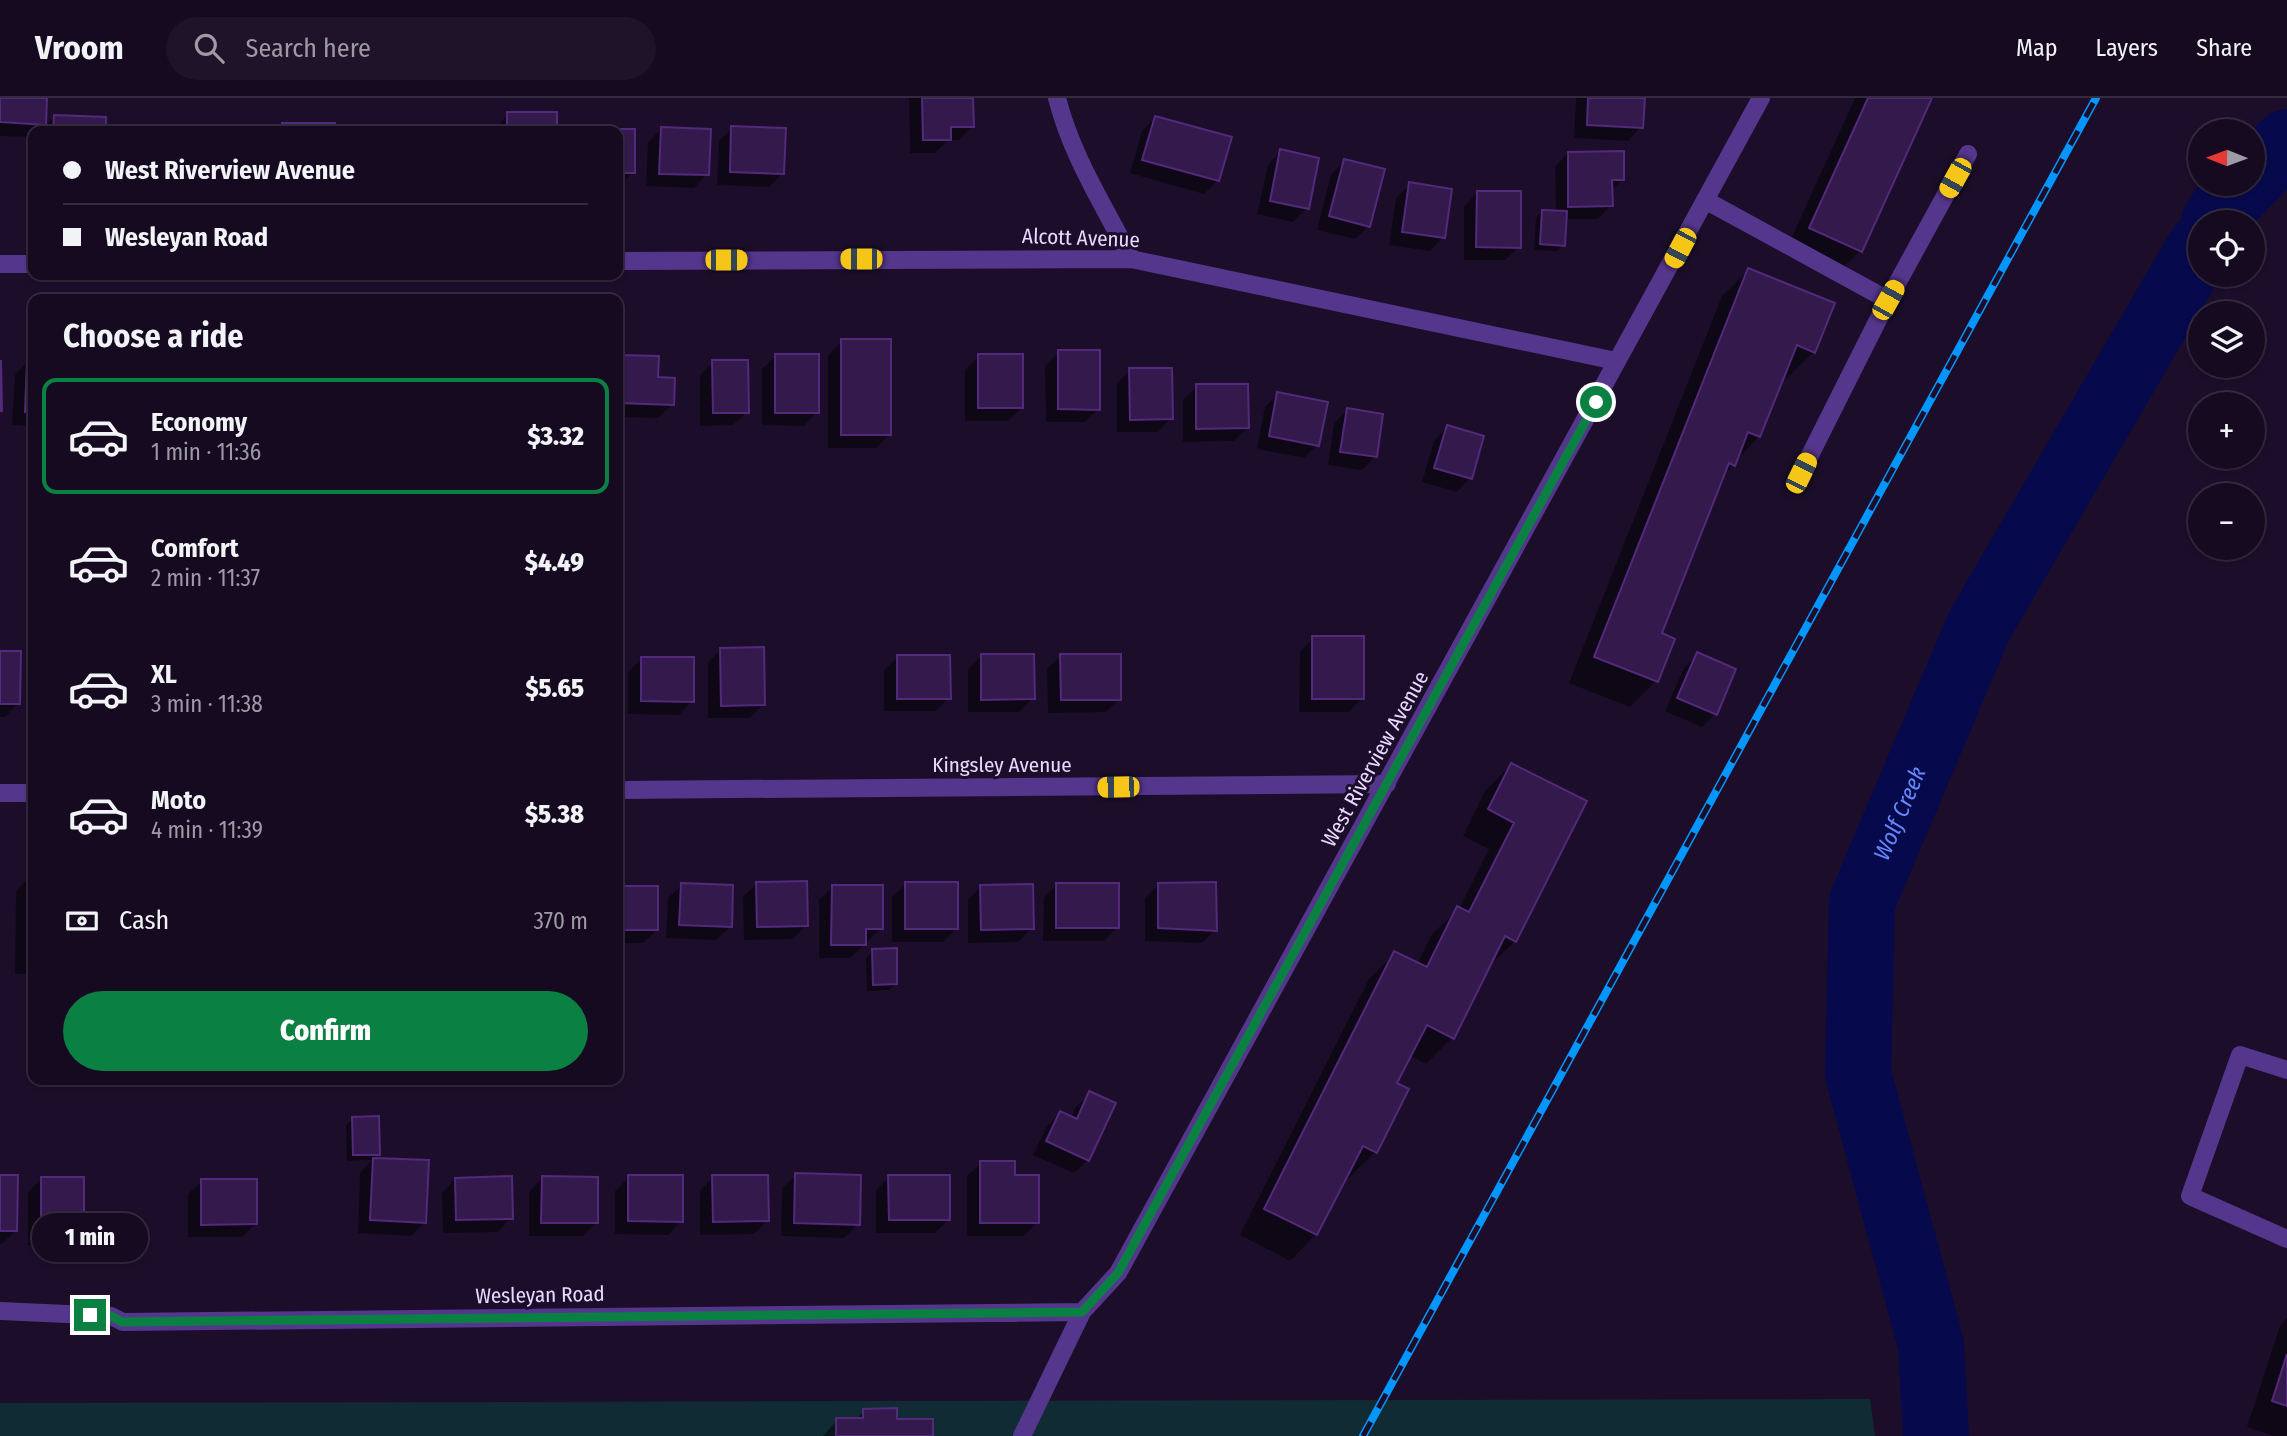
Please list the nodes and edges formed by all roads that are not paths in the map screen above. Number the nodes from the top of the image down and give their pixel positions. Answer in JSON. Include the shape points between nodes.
{"nodes":[{"id":1,"x":1057,"y":98,"type":"edge"},
{"id":2,"x":1760,"y":98,"type":"edge"},
{"id":3,"x":1968,"y":154,"type":"dead end"},
{"id":4,"x":1705,"y":201,"type":"junction"},
{"id":5,"x":1131,"y":259,"type":"junction"},
{"id":6,"x":623,"y":261,"type":"edge"},
{"id":7,"x":0,"y":264,"type":"edge"},
{"id":8,"x":28,"y":264,"type":"edge"},
{"id":9,"x":1888,"y":300,"type":"junction"},
{"id":10,"x":1616,"y":361,"type":"junction"},
{"id":11,"x":1801,"y":473,"type":"dead end"},
{"id":12,"x":1387,"y":784,"type":"junction"},
{"id":13,"x":623,"y":790,"type":"edge"},
{"id":14,"x":0,"y":793,"type":"edge"},
{"id":15,"x":28,"y":793,"type":"edge"},
{"id":16,"x":2287,"y":1070,"type":"edge"},
{"id":17,"x":2287,"y":1239,"type":"edge"},
{"id":18,"x":0,"y":1311,"type":"edge"},
{"id":19,"x":1082,"y":1312,"type":"junction"},
{"id":20,"x":1022,"y":1436,"type":"edge"}],
"edges":[{"from":1,"to":5,"type":"street","via":[[1084,176]]},
{"from":2,"to":4,"type":"street","name":"West Riverview Avenue"},
{"from":3,"to":9,"type":"street"},
{"from":4,"to":9,"type":"street"},
{"from":4,"to":10,"type":"street","name":"West Riverview Avenue"},
{"from":5,"to":6,"type":"street","name":"Alcott Avenue"},
{"from":5,"to":10,"type":"street","name":"Alcott Avenue"},
{"from":7,"to":8,"type":"street"},
{"from":9,"to":11,"type":"street"},
{"from":10,"to":12,"type":"street","name":"West Riverview Avenue"},
{"from":12,"to":13,"type":"street","name":"Kingsley Avenue"},
{"from":12,"to":19,"type":"street","name":"West Riverview Avenue","via":[[1118,1273]]},
{"from":14,"to":15,"type":"street"},
{"from":16,"to":17,"type":"street","via":[[2240,1055],[2190,1196]]},
{"from":18,"to":19,"type":"street","name":"Wesleyan Road","via":[[111,1316],[122,1322]]},
{"from":19,"to":20,"type":"street","name":"West Riverview Avenue"}]}
